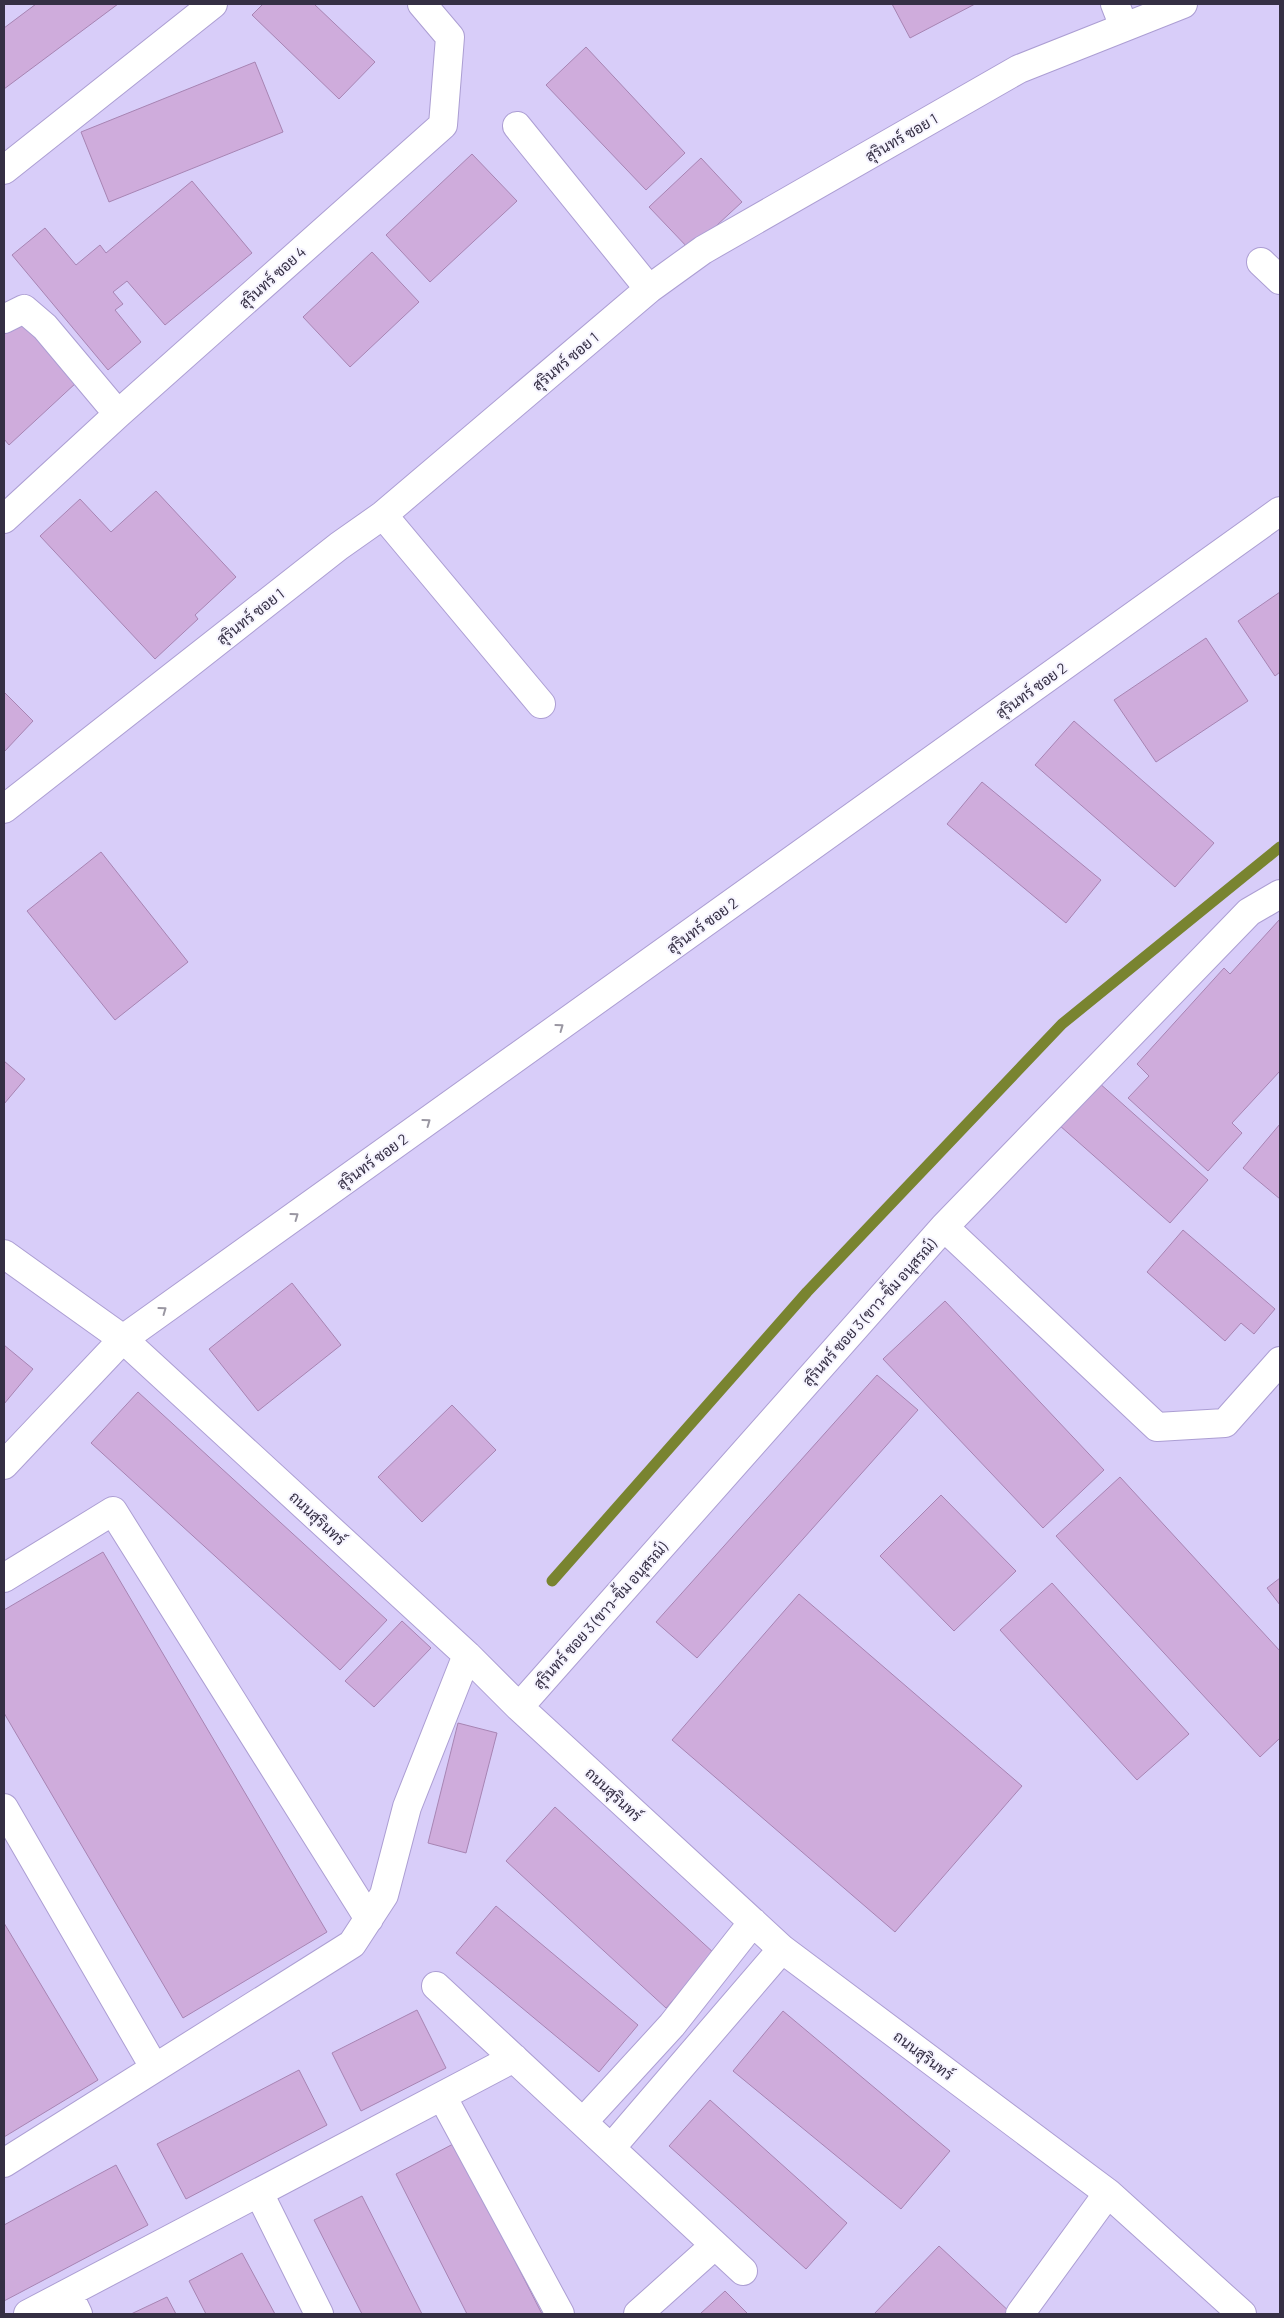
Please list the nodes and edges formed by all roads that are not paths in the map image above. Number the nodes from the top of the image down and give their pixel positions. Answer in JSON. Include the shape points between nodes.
{"nodes":[{"id":1,"x":213,"y":4,"type":"edge"},
{"id":2,"x":422,"y":4,"type":"edge"},
{"id":3,"x":1183,"y":4,"type":"edge"},
{"id":4,"x":1120,"y":16,"type":"edge"},
{"id":5,"x":517,"y":126,"type":"dead end"},
{"id":6,"x":4,"y":170,"type":"edge"},
{"id":7,"x":1261,"y":262,"type":"dead end"},
{"id":8,"x":1280,"y":280,"type":"edge"},
{"id":9,"x":649,"y":289,"type":"junction"},
{"id":10,"x":4,"y":319,"type":"edge"},
{"id":11,"x":118,"y":414,"type":"junction"},
{"id":12,"x":1280,"y":511,"type":"edge"},
{"id":13,"x":383,"y":515,"type":"junction"},
{"id":14,"x":4,"y":519,"type":"edge"},
{"id":15,"x":541,"y":704,"type":"dead end"},
{"id":16,"x":4,"y":809,"type":"edge"},
{"id":17,"x":1280,"y":894,"type":"edge"},
{"id":18,"x":944,"y":1228,"type":"junction"},
{"id":19,"x":4,"y":1254,"type":"edge"},
{"id":20,"x":123,"y":1339,"type":"junction"},
{"id":21,"x":1280,"y":1361,"type":"edge"},
{"id":22,"x":4,"y":1465,"type":"edge"},
{"id":23,"x":4,"y":1578,"type":"edge"},
{"id":24,"x":467,"y":1655,"type":"junction"},
{"id":25,"x":519,"y":1707,"type":"junction"},
{"id":26,"x":4,"y":1808,"type":"edge"},
{"id":27,"x":369,"y":1919,"type":"junction"},
{"id":28,"x":752,"y":1922,"type":"junction"},
{"id":29,"x":782,"y":1949,"type":"junction"},
{"id":30,"x":436,"y":1986,"type":"dead end"},
{"id":31,"x":514,"y":2058,"type":"junction"},
{"id":32,"x":154,"y":2067,"type":"junction"},
{"id":33,"x":442,"y":2096,"type":"junction"},
{"id":34,"x":583,"y":2122,"type":"junction"},
{"id":35,"x":611,"y":2148,"type":"junction"},
{"id":36,"x":4,"y":2163,"type":"edge"},
{"id":37,"x":259,"y":2192,"type":"junction"},
{"id":38,"x":1108,"y":2193,"type":"junction"},
{"id":39,"x":715,"y":2245,"type":"junction"},
{"id":40,"x":743,"y":2271,"type":"dead end"},
{"id":41,"x":73,"y":2304,"type":"edge"},
{"id":42,"x":28,"y":2314,"type":"edge"},
{"id":43,"x":319,"y":2314,"type":"edge"},
{"id":44,"x":560,"y":2314,"type":"edge"},
{"id":45,"x":638,"y":2314,"type":"edge"},
{"id":46,"x":1020,"y":2314,"type":"edge"},
{"id":47,"x":1242,"y":2314,"type":"edge"}],
"edges":[{"from":1,"to":6,"type":"street"},
{"from":2,"to":11,"type":"street","name":"สุรินทร์ ซอย 4","via":[[450,36],[443,125]]},
{"from":3,"to":4,"type":"street","name":"สุรินทร์ ซอย 1"},
{"from":4,"to":9,"type":"street","name":"สุรินทร์ ซอย 1","via":[[1020,69],[703,250]]},
{"from":5,"to":9,"type":"street"},
{"from":7,"to":8,"type":"street"},
{"from":9,"to":13,"type":"street","name":"สุรินทร์ ซอย 1"},
{"from":10,"to":11,"type":"street","via":[[24,309],[45,327]]},
{"from":11,"to":14,"type":"street","name":"สุรินทร์ ซอย 4"},
{"from":20,"to":12,"type":"street","name":"สุรินทร์ ซอย 2","one_way":true},
{"from":13,"to":15,"type":"street"},
{"from":13,"to":16,"type":"street","name":"สุรินทร์ ซอย 1"},
{"from":17,"to":18,"type":"street","via":[[1249,912]]},
{"from":18,"to":21,"type":"street","name":"สุรินทร์ ซอย 3 (ขาว-ขิ้ม อนุสรณ์)","via":[[1157,1427],[1225,1423]]},
{"from":18,"to":25,"type":"street","name":"สุรินทร์ ซอย 3 (ขาว-ขิ้ม อนุสรณ์)"},
{"from":19,"to":20,"type":"street","name":"ถนนสุรินทร์"},
{"from":20,"to":22,"type":"street","name":"สุรินทร์ ซอย 2"},
{"from":20,"to":24,"type":"street","name":"ถนนสุรินทร์"},
{"from":23,"to":27,"type":"street","via":[[113,1511]]},
{"from":24,"to":25,"type":"street","name":"ถนนสุรินทร์"},
{"from":24,"to":27,"type":"street","via":[[407,1807],[384,1895]]},
{"from":25,"to":28,"type":"street","name":"ถนนสุรินทร์"},
{"from":26,"to":32,"type":"street"},
{"from":27,"to":32,"type":"street","via":[[352,1944]]},
{"from":28,"to":29,"type":"street","name":"ถนนสุรินทร์"},
{"from":28,"to":34,"type":"street","via":[[672,2025]]},
{"from":29,"to":35,"type":"street"},
{"from":29,"to":38,"type":"street","name":"ถนนสุรินทร์"},
{"from":30,"to":31,"type":"street"},
{"from":31,"to":33,"type":"street"},
{"from":31,"to":34,"type":"street"},
{"from":32,"to":36,"type":"street"},
{"from":33,"to":37,"type":"street"},
{"from":33,"to":44,"type":"street"},
{"from":34,"to":35,"type":"street"},
{"from":35,"to":39,"type":"street"},
{"from":37,"to":41,"type":"street"},
{"from":37,"to":43,"type":"street"},
{"from":38,"to":46,"type":"street"},
{"from":38,"to":47,"type":"street","name":"ถนนสุรินทร์"},
{"from":39,"to":40,"type":"street"},
{"from":39,"to":45,"type":"street"},
{"from":41,"to":42,"type":"street"}]}
